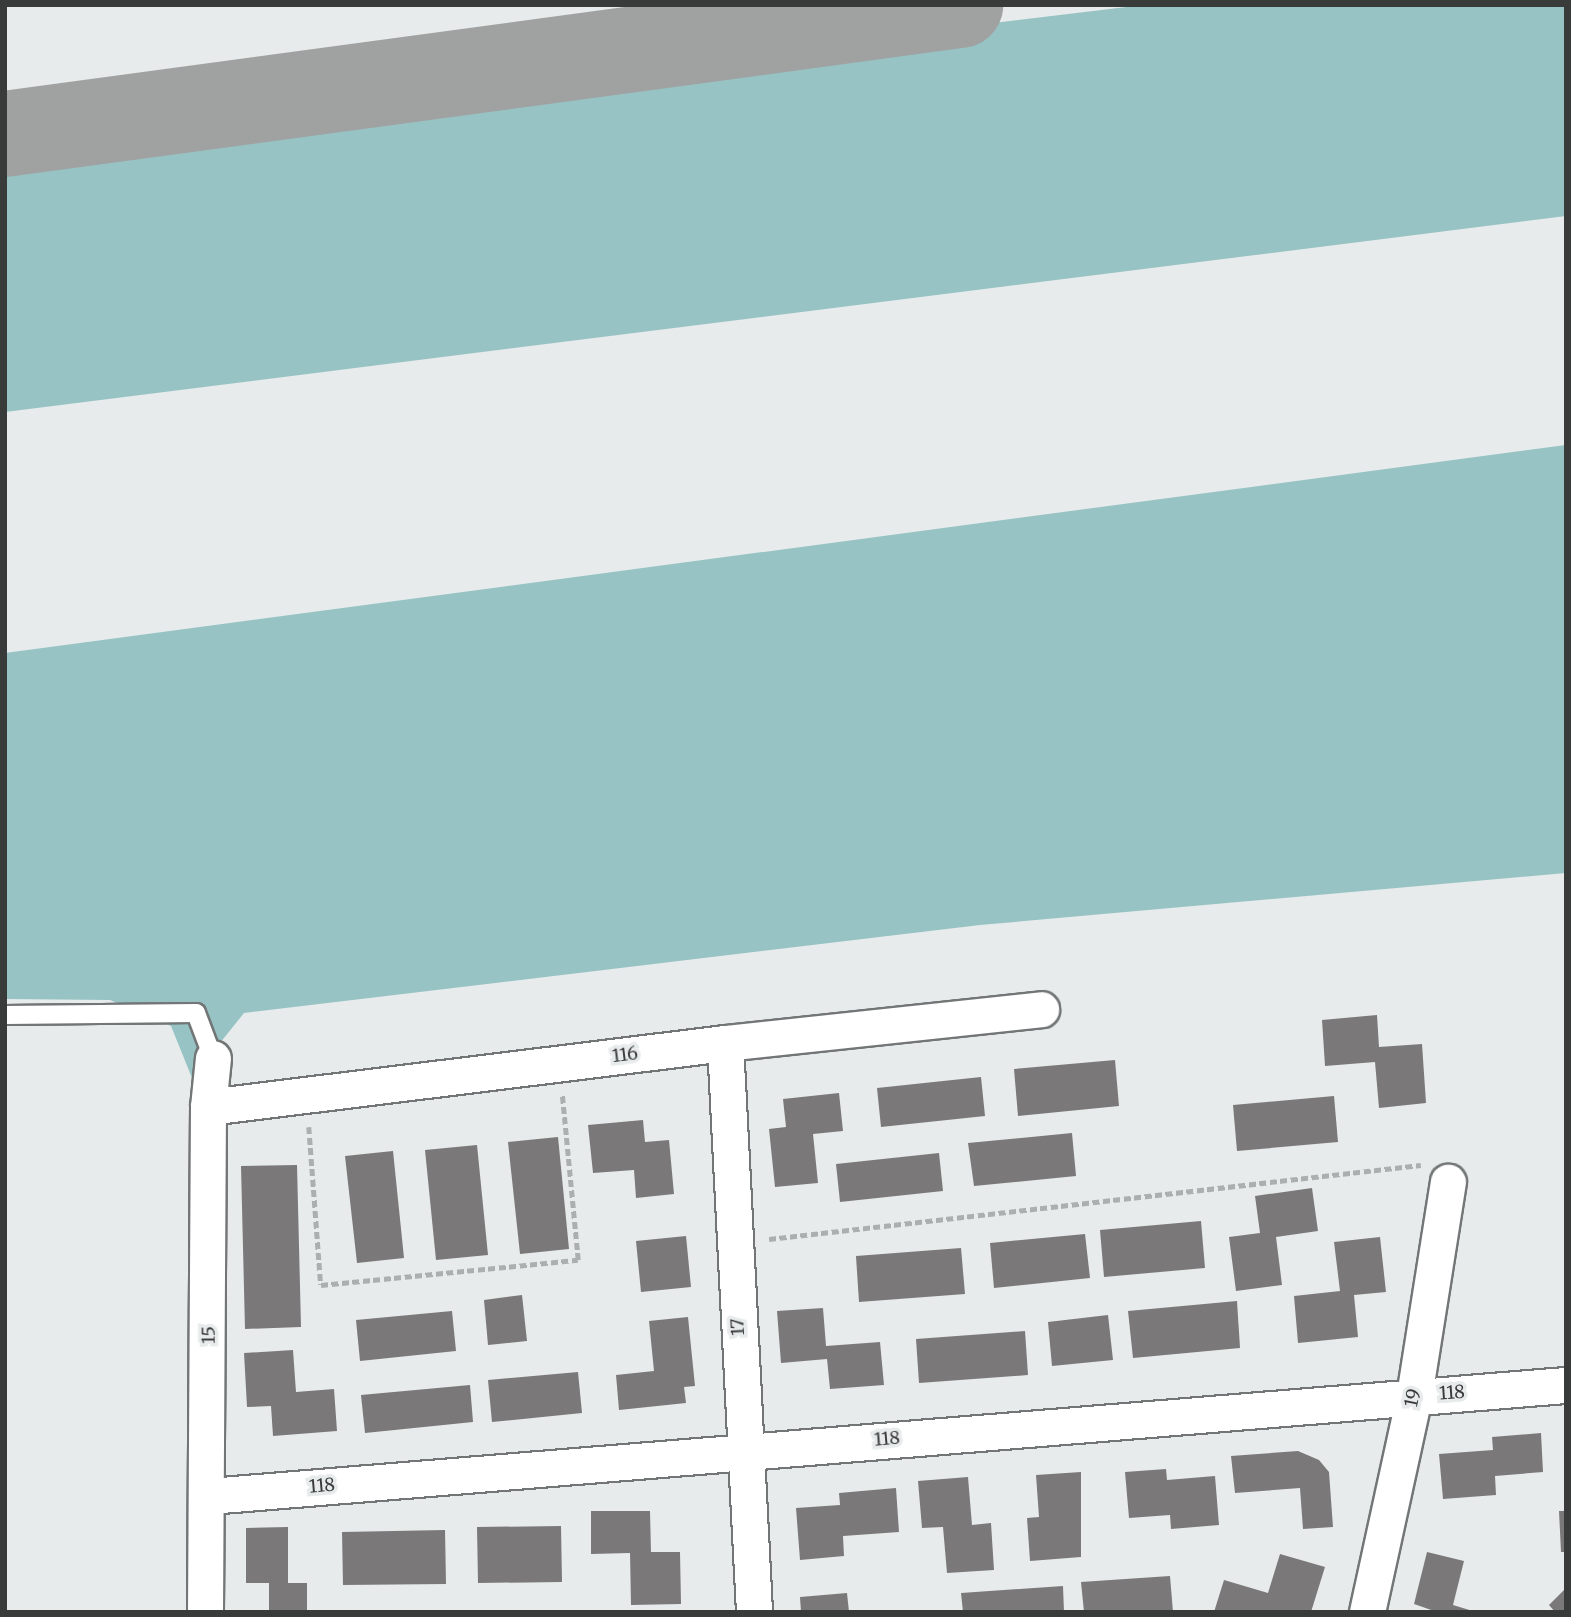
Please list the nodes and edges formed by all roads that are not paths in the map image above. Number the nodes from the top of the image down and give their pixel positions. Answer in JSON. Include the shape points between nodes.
{"nodes":[{"id":1,"x":1041,"y":1009,"type":"dead end"},
{"id":2,"x":5,"y":1015,"type":"edge"},
{"id":3,"x":725,"y":1043,"type":"junction"},
{"id":4,"x":213,"y":1058,"type":"joint"},
{"id":5,"x":208,"y":1107,"type":"junction"},
{"id":6,"x":1438,"y":1173,"type":"road end"},
{"id":7,"x":1566,"y":1385,"type":"edge"},
{"id":8,"x":1414,"y":1396,"type":"junction"},
{"id":9,"x":745,"y":1450,"type":"junction"},
{"id":10,"x":209,"y":1496,"type":"junction"},
{"id":11,"x":205,"y":1612,"type":"edge"},
{"id":12,"x":754,"y":1612,"type":"edge"},
{"id":13,"x":1367,"y":1612,"type":"edge"}],
"edges":[{"from":1,"to":3,"type":"street","name":"116"},
{"from":2,"to":4,"type":"lane","via":[[196,1013]]},
{"from":3,"to":5,"type":"street","name":"116"},
{"from":3,"to":9,"type":"street","name":"17"},
{"from":4,"to":5,"type":"street","name":"15"},
{"from":5,"to":10,"type":"street","name":"15"},
{"from":6,"to":8,"type":"street","name":"19"},
{"from":7,"to":8,"type":"street","name":"118"},
{"from":8,"to":9,"type":"street","name":"118"},
{"from":8,"to":13,"type":"street","name":"19"},
{"from":9,"to":10,"type":"street","name":"118"},
{"from":9,"to":12,"type":"street","name":"17"},
{"from":10,"to":11,"type":"street","name":"15"}]}
